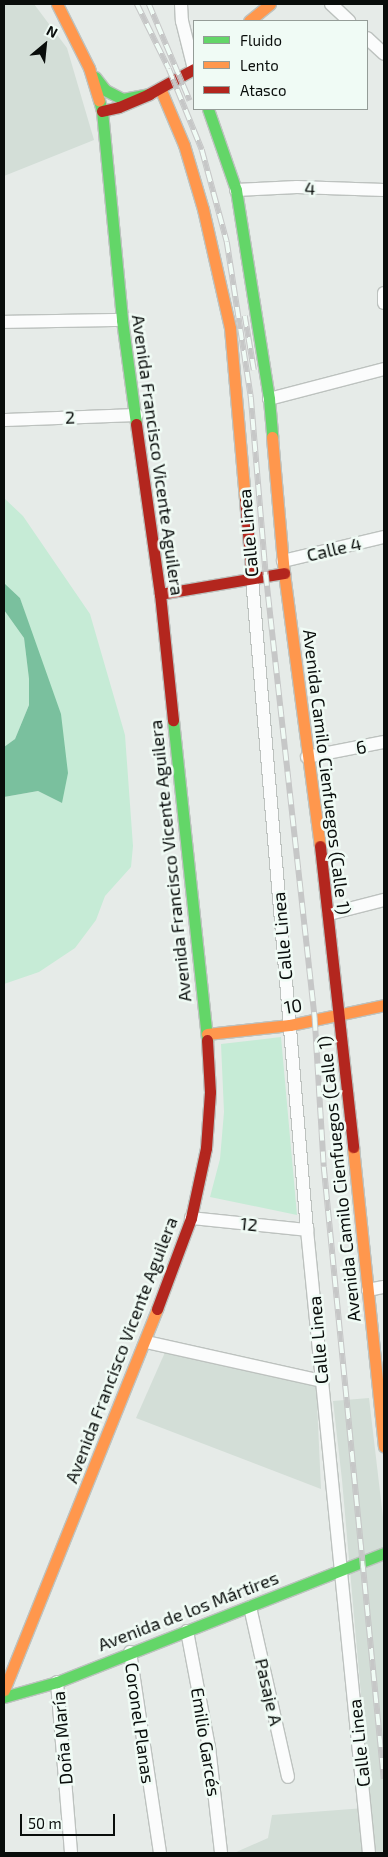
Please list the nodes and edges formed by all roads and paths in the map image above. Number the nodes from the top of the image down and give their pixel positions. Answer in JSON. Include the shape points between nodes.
{"nodes":[{"id":1,"x":57,"y":4,"type":"edge"},
{"id":2,"x":181,"y":4,"type":"edge"},
{"id":3,"x":270,"y":4,"type":"edge"},
{"id":4,"x":331,"y":4,"type":"edge"},
{"id":5,"x":250,"y":20,"type":"edge"},
{"id":6,"x":348,"y":20,"type":"edge"},
{"id":7,"x":368,"y":39,"type":"edge"},
{"id":8,"x":384,"y":54,"type":"edge"},
{"id":9,"x":193,"y":65,"type":"edge"},
{"id":10,"x":89,"y":68,"type":"junction"},
{"id":11,"x":193,"y":70,"type":"edge"},
{"id":12,"x":160,"y":88,"type":"junction"},
{"id":13,"x":149,"y":94,"type":"junction"},
{"id":14,"x":208,"y":110,"type":"edge"},
{"id":15,"x":102,"y":111,"type":"junction"},
{"id":16,"x":236,"y":190,"type":"junction"},
{"id":17,"x":384,"y":190,"type":"edge"},
{"id":18,"x":384,"y":293,"type":"edge"},
{"id":19,"x":384,"y":303,"type":"edge"},
{"id":20,"x":122,"y":320,"type":"junction"},
{"id":21,"x":4,"y":322,"type":"edge"},
{"id":22,"x":384,"y":369,"type":"edge"},
{"id":23,"x":269,"y":399,"type":"junction"},
{"id":24,"x":137,"y":415,"type":"junction"},
{"id":25,"x":4,"y":420,"type":"edge"},
{"id":26,"x":384,"y":537,"type":"edge"},
{"id":27,"x":283,"y":567,"type":"junction"},
{"id":28,"x":252,"y":578,"type":"junction"},
{"id":29,"x":160,"y":594,"type":"junction"},
{"id":30,"x":384,"y":742,"type":"edge"},
{"id":31,"x":308,"y":757,"type":"junction"},
{"id":32,"x":384,"y":900,"type":"edge"},
{"id":33,"x":328,"y":914,"type":"junction"},
{"id":34,"x":384,"y":1005,"type":"edge"},
{"id":35,"x":339,"y":1016,"type":"junction"},
{"id":36,"x":290,"y":1025,"type":"junction"},
{"id":37,"x":207,"y":1034,"type":"junction"},
{"id":38,"x":191,"y":1218,"type":"junction"},
{"id":39,"x":307,"y":1230,"type":"junction"},
{"id":40,"x":384,"y":1287,"type":"edge"},
{"id":41,"x":368,"y":1290,"type":"junction"},
{"id":42,"x":146,"y":1342,"type":"junction"},
{"id":43,"x":322,"y":1381,"type":"junction"},
{"id":44,"x":384,"y":1446,"type":"edge"},
{"id":45,"x":384,"y":1553,"type":"edge"},
{"id":46,"x":341,"y":1568,"type":"junction"},
{"id":47,"x":250,"y":1607,"type":"junction"},
{"id":48,"x":187,"y":1631,"type":"junction"},
{"id":49,"x":130,"y":1652,"type":"junction"},
{"id":50,"x":57,"y":1682,"type":"junction"},
{"id":51,"x":4,"y":1690,"type":"edge"},
{"id":52,"x":4,"y":1697,"type":"edge"},
{"id":53,"x":288,"y":1777,"type":"dead end"},
{"id":54,"x":72,"y":1853,"type":"edge"},
{"id":55,"x":160,"y":1853,"type":"edge"},
{"id":56,"x":221,"y":1853,"type":"edge"},
{"id":57,"x":369,"y":1853,"type":"edge"}],
"edges":[{"from":1,"to":10,"type":"main road","name":"Avenida Francisco Vicente Aguilera"},
{"from":2,"to":9,"type":"street"},
{"from":3,"to":5,"type":"main road"},
{"from":4,"to":6,"type":"street"},
{"from":7,"to":8,"type":"street"},
{"from":10,"to":13,"type":"main road","via":[[112,95],[123,99]]},
{"from":10,"to":15,"type":"main road","name":"Avenida Francisco Vicente Aguilera"},
{"from":11,"to":12,"type":"main road"},
{"from":12,"to":13,"type":"main road"},
{"from":12,"to":28,"type":"main road","name":"Calle Linea","via":[[184,145],[203,209],[230,328]]},
{"from":13,"to":15,"type":"main road"},
{"from":14,"to":16,"type":"main road","name":"Avenida Camilo Cienfuegos (Calle 1)"},
{"from":15,"to":20,"type":"main road","name":"Avenida Francisco Vicente Aguilera"},
{"from":16,"to":17,"type":"street","name":"4","via":[[297,187]]},
{"from":16,"to":23,"type":"main road","name":"Avenida Camilo Cienfuegos (Calle 1)"},
{"from":18,"to":19,"type":"street"},
{"from":20,"to":21,"type":"street"},
{"from":20,"to":24,"type":"main road","name":"Avenida Francisco Vicente Aguilera"},
{"from":22,"to":23,"type":"street"},
{"from":23,"to":27,"type":"main road","name":"Avenida Camilo Cienfuegos (Calle 1)"},
{"from":24,"to":25,"type":"street","name":"2"},
{"from":24,"to":29,"type":"main road","name":"Avenida Francisco Vicente Aguilera"},
{"from":26,"to":27,"type":"street","name":"Calle 4"},
{"from":27,"to":28,"type":"main road","name":"Calle 4"},
{"from":27,"to":31,"type":"main road","name":"Avenida Camilo Cienfuegos (Calle 1)"},
{"from":28,"to":29,"type":"main road","name":"Calle 4"},
{"from":28,"to":36,"type":"street","name":"Calle Linea"},
{"from":29,"to":37,"type":"main road","name":"Avenida Francisco Vicente Aguilera"},
{"from":30,"to":31,"type":"street","name":"6"},
{"from":31,"to":33,"type":"main road","name":"Avenida Camilo Cienfuegos (Calle 1)"},
{"from":32,"to":33,"type":"street"},
{"from":33,"to":35,"type":"main road","name":"Avenida Camilo Cienfuegos (Calle 1)"},
{"from":34,"to":35,"type":"main road","name":"10"},
{"from":35,"to":36,"type":"main road","name":"10"},
{"from":35,"to":41,"type":"main road","name":"Avenida Camilo Cienfuegos (Calle 1)"},
{"from":36,"to":37,"type":"main road","name":"10"},
{"from":36,"to":39,"type":"street","name":"Calle Linea"},
{"from":37,"to":38,"type":"main road","name":"Avenida Francisco Vicente Aguilera","via":[[210,1092],[206,1148]]},
{"from":38,"to":39,"type":"street","name":"12"},
{"from":38,"to":42,"type":"main road","name":"Avenida Francisco Vicente Aguilera"},
{"from":39,"to":43,"type":"street","name":"Calle Linea"},
{"from":40,"to":41,"type":"street"},
{"from":41,"to":44,"type":"main road","name":"Avenida Camilo Cienfuegos (Calle 1)"},
{"from":42,"to":43,"type":"street"},
{"from":42,"to":51,"type":"main road","name":"Avenida Francisco Vicente Aguilera"},
{"from":43,"to":46,"type":"street","name":"Calle Linea"},
{"from":45,"to":46,"type":"main road","name":"Avenida de los Mártires"},
{"from":46,"to":47,"type":"main road","name":"Avenida de los Mártires"},
{"from":46,"to":57,"type":"street","name":"Calle Linea"},
{"from":47,"to":48,"type":"main road","name":"Avenida de los Mártires"},
{"from":47,"to":53,"type":"street","name":"Pasaje A"},
{"from":48,"to":49,"type":"main road","name":"Avenida de los Mártires"},
{"from":48,"to":56,"type":"street","name":"Emilio Garcés","via":[[209,1747]]},
{"from":49,"to":50,"type":"main road","name":"Avenida de los Mártires"},
{"from":49,"to":55,"type":"street","name":"Coronel Planas"},
{"from":50,"to":52,"type":"main road","name":"Avenida de los Mártires"},
{"from":50,"to":54,"type":"street","name":"Doña María"}]}
